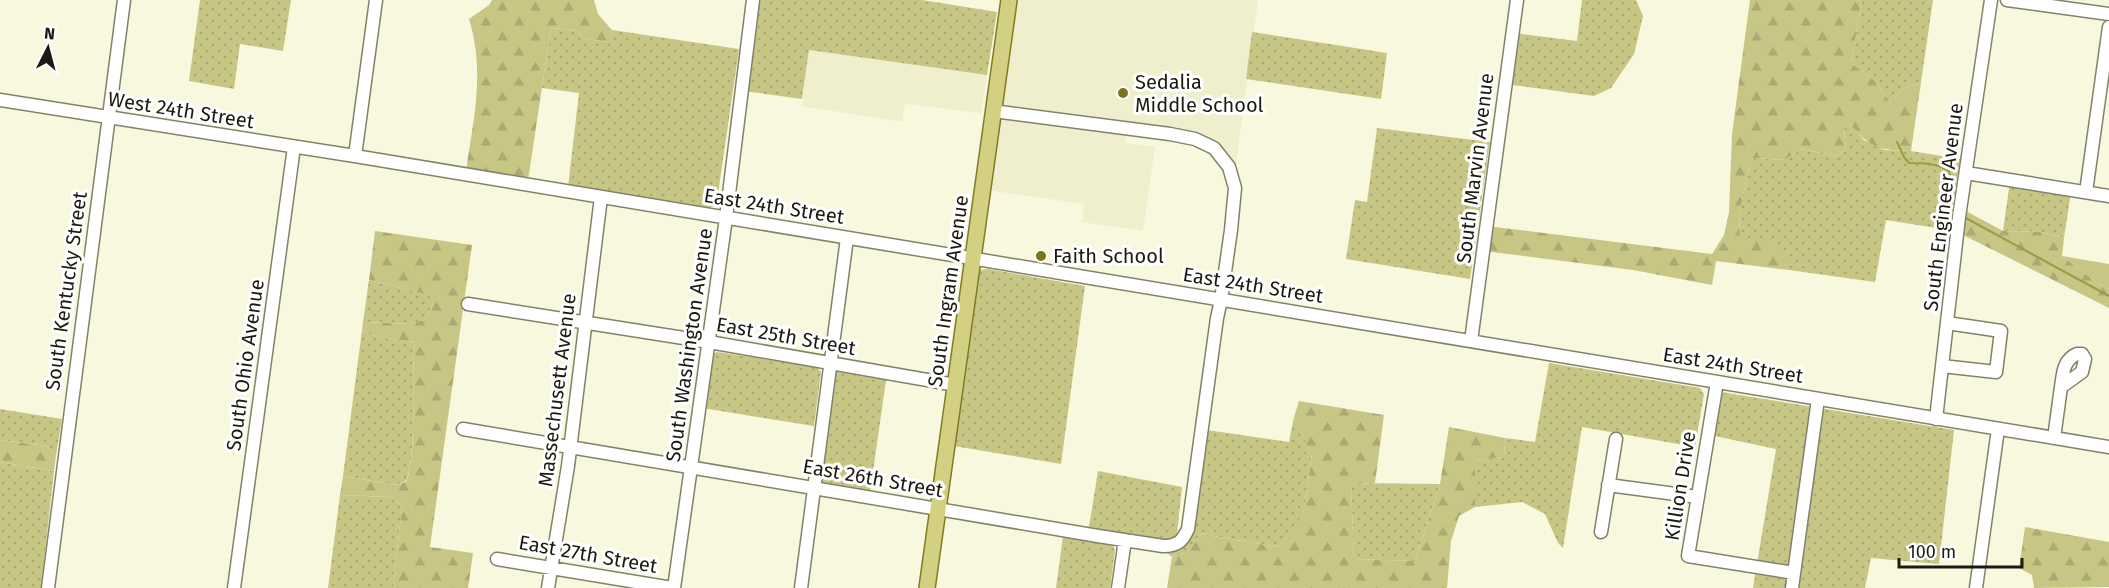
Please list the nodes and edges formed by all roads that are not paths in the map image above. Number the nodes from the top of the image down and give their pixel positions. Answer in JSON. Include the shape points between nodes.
{"nodes":[{"id":1,"x":124,"y":0,"type":"edge"},
{"id":2,"x":376,"y":0,"type":"edge"},
{"id":3,"x":753,"y":0,"type":"edge"},
{"id":4,"x":1009,"y":0,"type":"edge"},
{"id":5,"x":1517,"y":0,"type":"edge"},
{"id":6,"x":1990,"y":0,"type":"edge"},
{"id":7,"x":2007,"y":0,"type":"edge"},
{"id":8,"x":2109,"y":14,"type":"edge"},
{"id":9,"x":2109,"y":27,"type":"edge"},
{"id":10,"x":0,"y":100,"type":"edge"},
{"id":11,"x":993,"y":111,"type":"junction"},
{"id":12,"x":108,"y":118,"type":"junction"},
{"id":13,"x":294,"y":147,"type":"junction"},
{"id":14,"x":356,"y":156,"type":"junction"},
{"id":15,"x":1966,"y":173,"type":"junction"},
{"id":16,"x":2086,"y":192,"type":"junction"},
{"id":17,"x":2109,"y":196,"type":"edge"},
{"id":18,"x":601,"y":197,"type":"junction"},
{"id":19,"x":726,"y":218,"type":"junction"},
{"id":20,"x":847,"y":238,"type":"junction"},
{"id":21,"x":974,"y":259,"type":"junction"},
{"id":22,"x":1221,"y":300,"type":"junction"},
{"id":23,"x":468,"y":304,"type":"dead end"},
{"id":24,"x":586,"y":322,"type":"junction"},
{"id":25,"x":1947,"y":323,"type":"junction"},
{"id":26,"x":1471,"y":341,"type":"junction"},
{"id":27,"x":709,"y":342,"type":"junction"},
{"id":28,"x":831,"y":363,"type":"junction"},
{"id":29,"x":1942,"y":366,"type":"junction"},
{"id":30,"x":1717,"y":382,"type":"junction"},
{"id":31,"x":956,"y":385,"type":"junction"},
{"id":32,"x":2061,"y":387,"type":"dead end"},
{"id":33,"x":1818,"y":399,"type":"junction"},
{"id":34,"x":1936,"y":419,"type":"junction"},
{"id":35,"x":463,"y":429,"type":"dead end"},
{"id":36,"x":1998,"y":429,"type":"junction"},
{"id":37,"x":2054,"y":438,"type":"junction"},
{"id":38,"x":1616,"y":439,"type":"dead end"},
{"id":39,"x":570,"y":447,"type":"junction"},
{"id":40,"x":2109,"y":447,"type":"edge"},
{"id":41,"x":692,"y":467,"type":"junction"},
{"id":42,"x":1608,"y":485,"type":"junction"},
{"id":43,"x":814,"y":488,"type":"junction"},
{"id":44,"x":1698,"y":497,"type":"junction"},
{"id":45,"x":939,"y":509,"type":"junction"},
{"id":46,"x":1601,"y":532,"type":"dead end"},
{"id":47,"x":1125,"y":540,"type":"junction"},
{"id":48,"x":497,"y":559,"type":"dead end"},
{"id":49,"x":552,"y":567,"type":"junction"},
{"id":50,"x":1794,"y":573,"type":"junction"},
{"id":51,"x":48,"y":588,"type":"edge"},
{"id":52,"x":234,"y":588,"type":"edge"},
{"id":53,"x":548,"y":588,"type":"edge"},
{"id":54,"x":673,"y":588,"type":"edge"},
{"id":55,"x":801,"y":588,"type":"edge"},
{"id":56,"x":927,"y":588,"type":"edge"},
{"id":57,"x":1118,"y":588,"type":"edge"},
{"id":58,"x":1792,"y":588,"type":"edge"},
{"id":59,"x":1976,"y":588,"type":"edge"}],
"edges":[{"from":1,"to":12,"type":"street","name":"South Kentucky Street"},
{"from":2,"to":14,"type":"street"},
{"from":3,"to":19,"type":"street","name":"South Washington Avenue"},
{"from":4,"to":11,"type":"main road","name":"South Ingram Avenue"},
{"from":5,"to":26,"type":"street","name":"South Marvin Avenue"},
{"from":6,"to":15,"type":"street","name":"South Engineer Avenue"},
{"from":7,"to":8,"type":"street"},
{"from":9,"to":16,"type":"street"},
{"from":10,"to":12,"type":"street","name":"West 24th Street"},
{"from":11,"to":21,"type":"main road","name":"South Ingram Avenue"},
{"from":11,"to":22,"type":"street","name":"East 26th Street","via":[[1170,134],[1214,148],[1229,167],[1235,188]]},
{"from":12,"to":13,"type":"street","name":"West 24th Street"},
{"from":12,"to":51,"type":"street","name":"South Kentucky Street"},
{"from":13,"to":14,"type":"street","name":"West 24th Street"},
{"from":13,"to":52,"type":"street","name":"South Ohio Avenue"},
{"from":14,"to":18,"type":"street","name":"East 24th Street"},
{"from":15,"to":16,"type":"street"},
{"from":15,"to":25,"type":"street","name":"South Engineer Avenue"},
{"from":16,"to":17,"type":"street"},
{"from":18,"to":19,"type":"street","name":"East 24th Street"},
{"from":18,"to":24,"type":"street","name":"Massechusett Avenue"},
{"from":19,"to":20,"type":"street","name":"East 24th Street"},
{"from":19,"to":27,"type":"street","name":"South Washington Avenue"},
{"from":20,"to":21,"type":"street","name":"East 24th Street"},
{"from":20,"to":28,"type":"street"},
{"from":21,"to":22,"type":"street","name":"East 24th Street"},
{"from":21,"to":31,"type":"main road","name":"South Ingram Avenue"},
{"from":22,"to":26,"type":"street","name":"East 24th Street"},
{"from":22,"to":47,"type":"street","name":"East 26th Street","via":[[1188,529],[1173,546]]},
{"from":23,"to":24,"type":"street","name":"East 25th Street"},
{"from":24,"to":27,"type":"street","name":"East 25th Street"},
{"from":24,"to":39,"type":"street","name":"Massechusett Avenue"},
{"from":25,"to":29,"type":"street","name":"South Engineer Avenue"},
{"from":25,"to":29,"type":"street","via":[[2001,332],[1996,372]]},
{"from":26,"to":30,"type":"street","name":"East 24th Street"},
{"from":27,"to":28,"type":"street","name":"East 25th Street"},
{"from":27,"to":41,"type":"street","name":"South Washington Avenue"},
{"from":28,"to":31,"type":"street","name":"East 25th Street"},
{"from":28,"to":43,"type":"street"},
{"from":29,"to":34,"type":"street","name":"South Engineer Avenue"},
{"from":30,"to":33,"type":"street","name":"East 24th Street"},
{"from":30,"to":44,"type":"street","name":"Killion Drive"},
{"from":31,"to":45,"type":"main road","name":"South Ingram Avenue"},
{"from":32,"to":37,"type":"street"},
{"from":33,"to":34,"type":"street","name":"East 24th Street"},
{"from":33,"to":50,"type":"street"},
{"from":34,"to":36,"type":"street","name":"East 24th Street"},
{"from":35,"to":39,"type":"street","name":"East 26th Street"},
{"from":36,"to":37,"type":"street","name":"East 24th Street"},
{"from":36,"to":59,"type":"street"},
{"from":37,"to":40,"type":"street","name":"East 24th Street"},
{"from":38,"to":42,"type":"street"},
{"from":39,"to":41,"type":"street","name":"East 26th Street"},
{"from":39,"to":49,"type":"street","name":"Massechusett Avenue"},
{"from":41,"to":43,"type":"street","name":"East 26th Street"},
{"from":41,"to":54,"type":"street","name":"South Washington Avenue"},
{"from":42,"to":44,"type":"street"},
{"from":42,"to":46,"type":"street"},
{"from":43,"to":45,"type":"street","name":"East 26th Street"},
{"from":43,"to":55,"type":"street"},
{"from":44,"to":50,"type":"street","name":"Killion Drive","via":[[1688,556]]},
{"from":45,"to":47,"type":"street","name":"East 26th Street"},
{"from":45,"to":56,"type":"main road","name":"South Ingram Avenue"},
{"from":47,"to":57,"type":"street"},
{"from":48,"to":49,"type":"street","name":"East 27th Street"},
{"from":49,"to":53,"type":"street","name":"Massechusett Avenue"},
{"from":49,"to":54,"type":"street","name":"East 27th Street"},
{"from":50,"to":58,"type":"street"}]}
